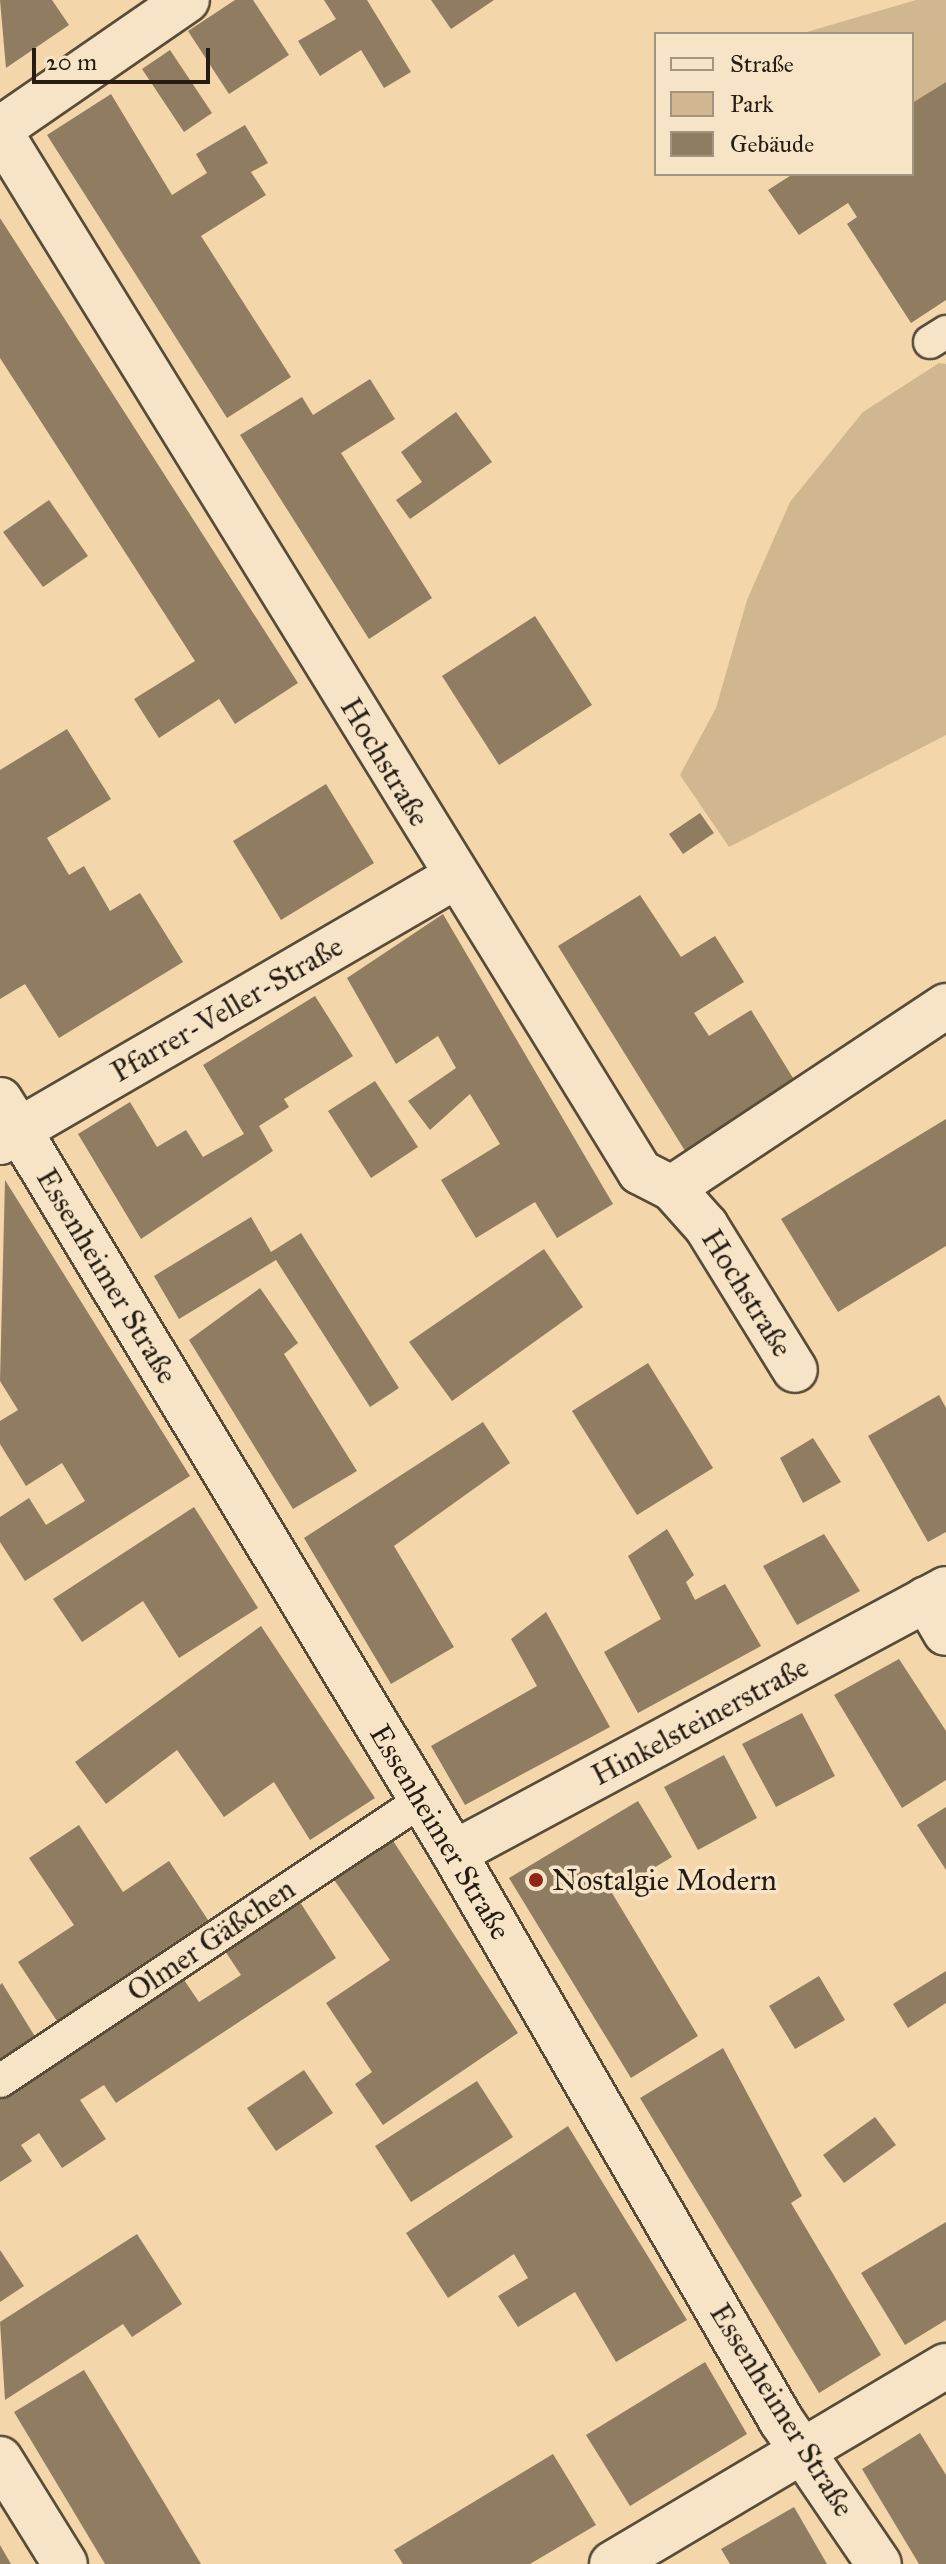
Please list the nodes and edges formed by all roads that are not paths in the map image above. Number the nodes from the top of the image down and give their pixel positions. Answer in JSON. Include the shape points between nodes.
{"nodes":[{"id":1,"x":187,"y":0,"type":"edge"},
{"id":2,"x":0,"y":130,"type":"edge"},
{"id":3,"x":455,"y":877,"type":"junction"},
{"id":4,"x":946,"y":1006,"type":"edge"},
{"id":5,"x":6,"y":1124,"type":"edge"},
{"id":6,"x":672,"y":1188,"type":"junction"},
{"id":7,"x":795,"y":1370,"type":"dead end"},
{"id":8,"x":939,"y":1607,"type":"edge"},
{"id":9,"x":422,"y":1800,"type":"junction"},
{"id":10,"x":454,"y":1853,"type":"junction"},
{"id":11,"x":0,"y":2081,"type":"edge"},
{"id":12,"x":946,"y":2366,"type":"edge"},
{"id":13,"x":803,"y":2450,"type":"junction"},
{"id":14,"x":0,"y":2459,"type":"edge"},
{"id":15,"x":65,"y":2564,"type":"edge"},
{"id":16,"x":612,"y":2564,"type":"edge"},
{"id":17,"x":879,"y":2564,"type":"edge"}],
"edges":[{"from":1,"to":2,"type":"street"},
{"from":2,"to":3,"type":"street","name":"Hochstraße"},
{"from":3,"to":5,"type":"street","name":"Pfarrer-Veller-Straße"},
{"from":3,"to":6,"type":"street","name":"Hochstraße","via":[[640,1172]]},
{"from":4,"to":6,"type":"street"},
{"from":5,"to":9,"type":"street","name":"Essenheimer Straße"},
{"from":6,"to":7,"type":"street","name":"Hochstraße","via":[[706,1226]]},
{"from":8,"to":10,"type":"street","name":"Hinkelsteinerstraße"},
{"from":9,"to":10,"type":"street","name":"Essenheimer Straße"},
{"from":9,"to":11,"type":"lane","name":"Olmer Gäßchen"},
{"from":10,"to":13,"type":"street","name":"Essenheimer Straße"},
{"from":12,"to":13,"type":"street"},
{"from":13,"to":16,"type":"street"},
{"from":13,"to":17,"type":"street","name":"Essenheimer Straße"},
{"from":14,"to":15,"type":"street"}]}
